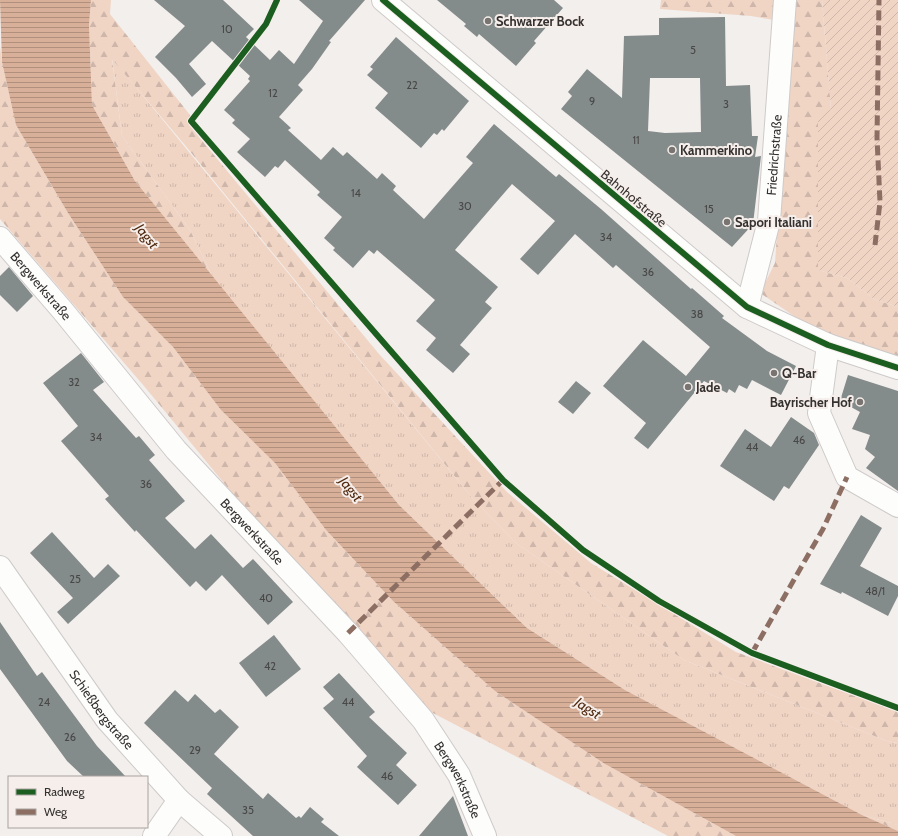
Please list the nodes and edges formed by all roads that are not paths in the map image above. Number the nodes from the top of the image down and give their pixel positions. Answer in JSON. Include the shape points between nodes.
{"nodes":[{"id":1,"x":382,"y":0,"type":"edge"},
{"id":2,"x":785,"y":0,"type":"edge"},
{"id":3,"x":0,"y":238,"type":"edge"},
{"id":4,"x":747,"y":307,"type":"junction"},
{"id":5,"x":828,"y":345,"type":"junction"},
{"id":6,"x":898,"y":368,"type":"edge"},
{"id":7,"x":898,"y":506,"type":"edge"},
{"id":8,"x":0,"y":567,"type":"edge"},
{"id":9,"x":180,"y":800,"type":"junction"},
{"id":10,"x":154,"y":836,"type":"edge"},
{"id":11,"x":221,"y":836,"type":"edge"},
{"id":12,"x":485,"y":836,"type":"edge"}],
"edges":[{"from":1,"to":4,"type":"street","name":"Bahnhofstraße"},
{"from":2,"to":4,"type":"street","name":"Friedrichstraße","via":[[769,221]]},
{"from":3,"to":12,"type":"street","name":"Bergwerkstraße","via":[[64,311],[176,450],[348,633],[423,720],[458,774]]},
{"from":4,"to":5,"type":"street","name":"Bahnhofstraße"},
{"from":5,"to":6,"type":"street","name":"Bahnhofstraße"},
{"from":5,"to":7,"type":"street","via":[[819,413],[847,478]]},
{"from":8,"to":9,"type":"street","name":"Schießbergstraße","via":[[107,720]]},
{"from":9,"to":10,"type":"street"},
{"from":9,"to":11,"type":"street","name":"Schießbergstraße"}]}
